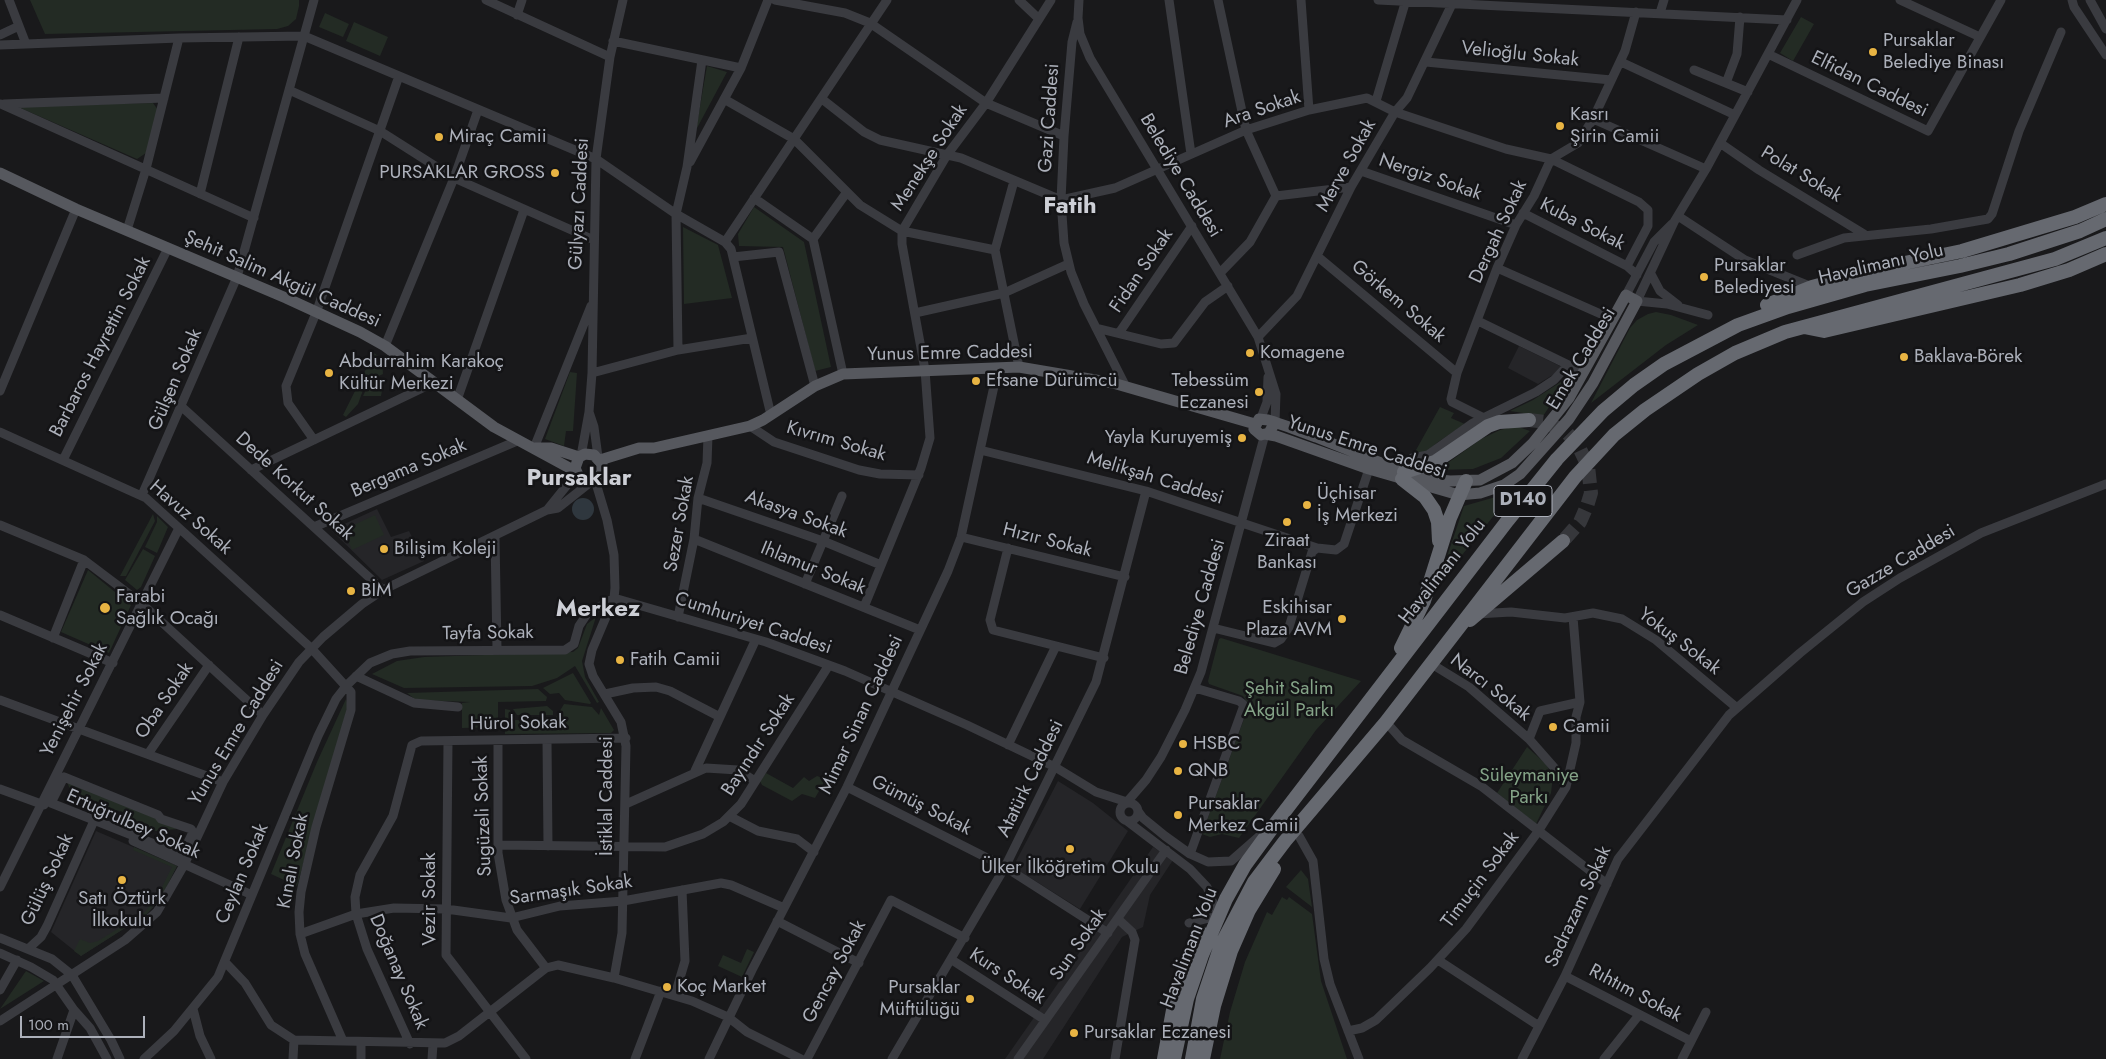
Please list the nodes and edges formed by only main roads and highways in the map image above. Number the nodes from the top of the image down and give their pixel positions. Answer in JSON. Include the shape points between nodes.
{"nodes":[{"id":1,"x":0,"y":173,"type":"edge"},
{"id":2,"x":2105,"y":208,"type":"edge"},
{"id":3,"x":2106,"y":238,"type":"edge"},
{"id":4,"x":2106,"y":254,"type":"edge"},
{"id":5,"x":1738,"y":325,"type":"junction"},
{"id":6,"x":1801,"y":327,"type":"junction"},
{"id":7,"x":1529,"y":420,"type":"tunnel mouth"},
{"id":8,"x":1258,"y":421,"type":"junction"},
{"id":9,"x":1275,"y":422,"type":"junction"},
{"id":10,"x":1265,"y":434,"type":"junction"},
{"id":11,"x":534,"y":448,"type":"junction"},
{"id":12,"x":580,"y":457,"type":"junction"},
{"id":13,"x":600,"y":462,"type":"junction"},
{"id":14,"x":576,"y":473,"type":"junction"},
{"id":15,"x":1403,"y":475,"type":"junction"},
{"id":16,"x":1466,"y":481,"type":"junction"},
{"id":17,"x":1459,"y":495,"type":"junction"},
{"id":18,"x":1563,"y":541,"type":"tunnel mouth"},
{"id":19,"x":1440,"y":552,"type":"junction"},
{"id":20,"x":1447,"y":641,"type":"junction"},
{"id":21,"x":1395,"y":666,"type":"junction"},
{"id":22,"x":1352,"y":761,"type":"junction"},
{"id":23,"x":1218,"y":916,"type":"junction"},
{"id":24,"x":1164,"y":1059,"type":"edge"},
{"id":25,"x":1174,"y":1059,"type":"edge"},
{"id":26,"x":1192,"y":1059,"type":"edge"},
{"id":27,"x":1203,"y":1059,"type":"edge"}],
"edges":[{"from":1,"to":11,"type":"main road","name":"Şehit Salim Akgül Caddesi","via":[[385,346],[494,427]]},
{"from":2,"to":5,"type":"highway","via":[[1962,251],[1812,286],[1765,306]]},
{"from":2,"to":5,"type":"highway","name":"Havalimanı Yolu","number":"D140","via":[[2080,231],[2009,254],[1865,285]]},
{"from":3,"to":6,"type":"highway","number":"D140","via":[[2030,266]]},
{"from":4,"to":6,"type":"highway","via":[[2069,270],[2020,285],[1824,331]]},
{"from":5,"to":21,"type":"highway","name":"Havalimanı Yolu","number":"D140","via":[[1648,374],[1587,427],[1514,512]]},
{"from":6,"to":20,"type":"highway","number":"D140","via":[[1735,353],[1698,374],[1614,435],[1575,477]]},
{"from":7,"to":15,"type":"highway","via":[[1494,424],[1435,462]]},
{"from":8,"to":9,"type":"main road","name":"Yunus Emre Caddesi"},
{"from":8,"to":10,"type":"main road","via":[[1255,432]]},
{"from":8,"to":13,"type":"main road","name":"Yunus Emre Caddesi","via":[[1126,387],[1019,366],[844,374],[815,386],[750,426],[654,448],[612,463]]},
{"from":9,"to":10,"type":"main road","via":[[1271,432]]},
{"from":9,"to":15,"type":"main road","name":"Yunus Emre Caddesi"},
{"from":10,"to":15,"type":"main road","name":"Yunus Emre Caddesi","via":[[1369,469]]},
{"from":11,"to":12,"type":"main road","via":[[551,448]]},
{"from":11,"to":14,"type":"main road"},
{"from":12,"to":13,"type":"main road","via":[[590,454]]},
{"from":12,"to":14,"type":"main road","via":[[576,462]]},
{"from":13,"to":14,"type":"main road","via":[[594,480],[582,480]]},
{"from":15,"to":16,"type":"main road"},
{"from":15,"to":17,"type":"main road","name":"Yunus Emre Caddesi"},
{"from":15,"to":19,"type":"highway","via":[[1434,510]]},
{"from":16,"to":17,"type":"highway"},
{"from":16,"to":17,"type":"main road","name":"Emek Caddesi","via":[[1488,477],[1521,455],[1558,412],[1626,295],[1637,301],[1586,395],[1530,464],[1504,485],[1480,493]]},
{"from":17,"to":19,"type":"highway"},
{"from":18,"to":20,"type":"highway"},
{"from":19,"to":21,"type":"highway","via":[[1424,601]]},
{"from":20,"to":22,"type":"highway","number":"D140"},
{"from":21,"to":23,"type":"highway","name":"Havalimanı Yolu","number":"D140","via":[[1245,866]]},
{"from":22,"to":26,"type":"highway","number":"D140","via":[[1269,861],[1235,914],[1220,945],[1203,999]]},
{"from":22,"to":27,"type":"highway","via":[[1275,867],[1241,927],[1214,1006]]},
{"from":23,"to":24,"type":"highway","via":[[1193,952],[1173,1010]]},
{"from":23,"to":25,"type":"highway","name":"Havalimanı Yolu","number":"D140","via":[[1187,999]]}]}
